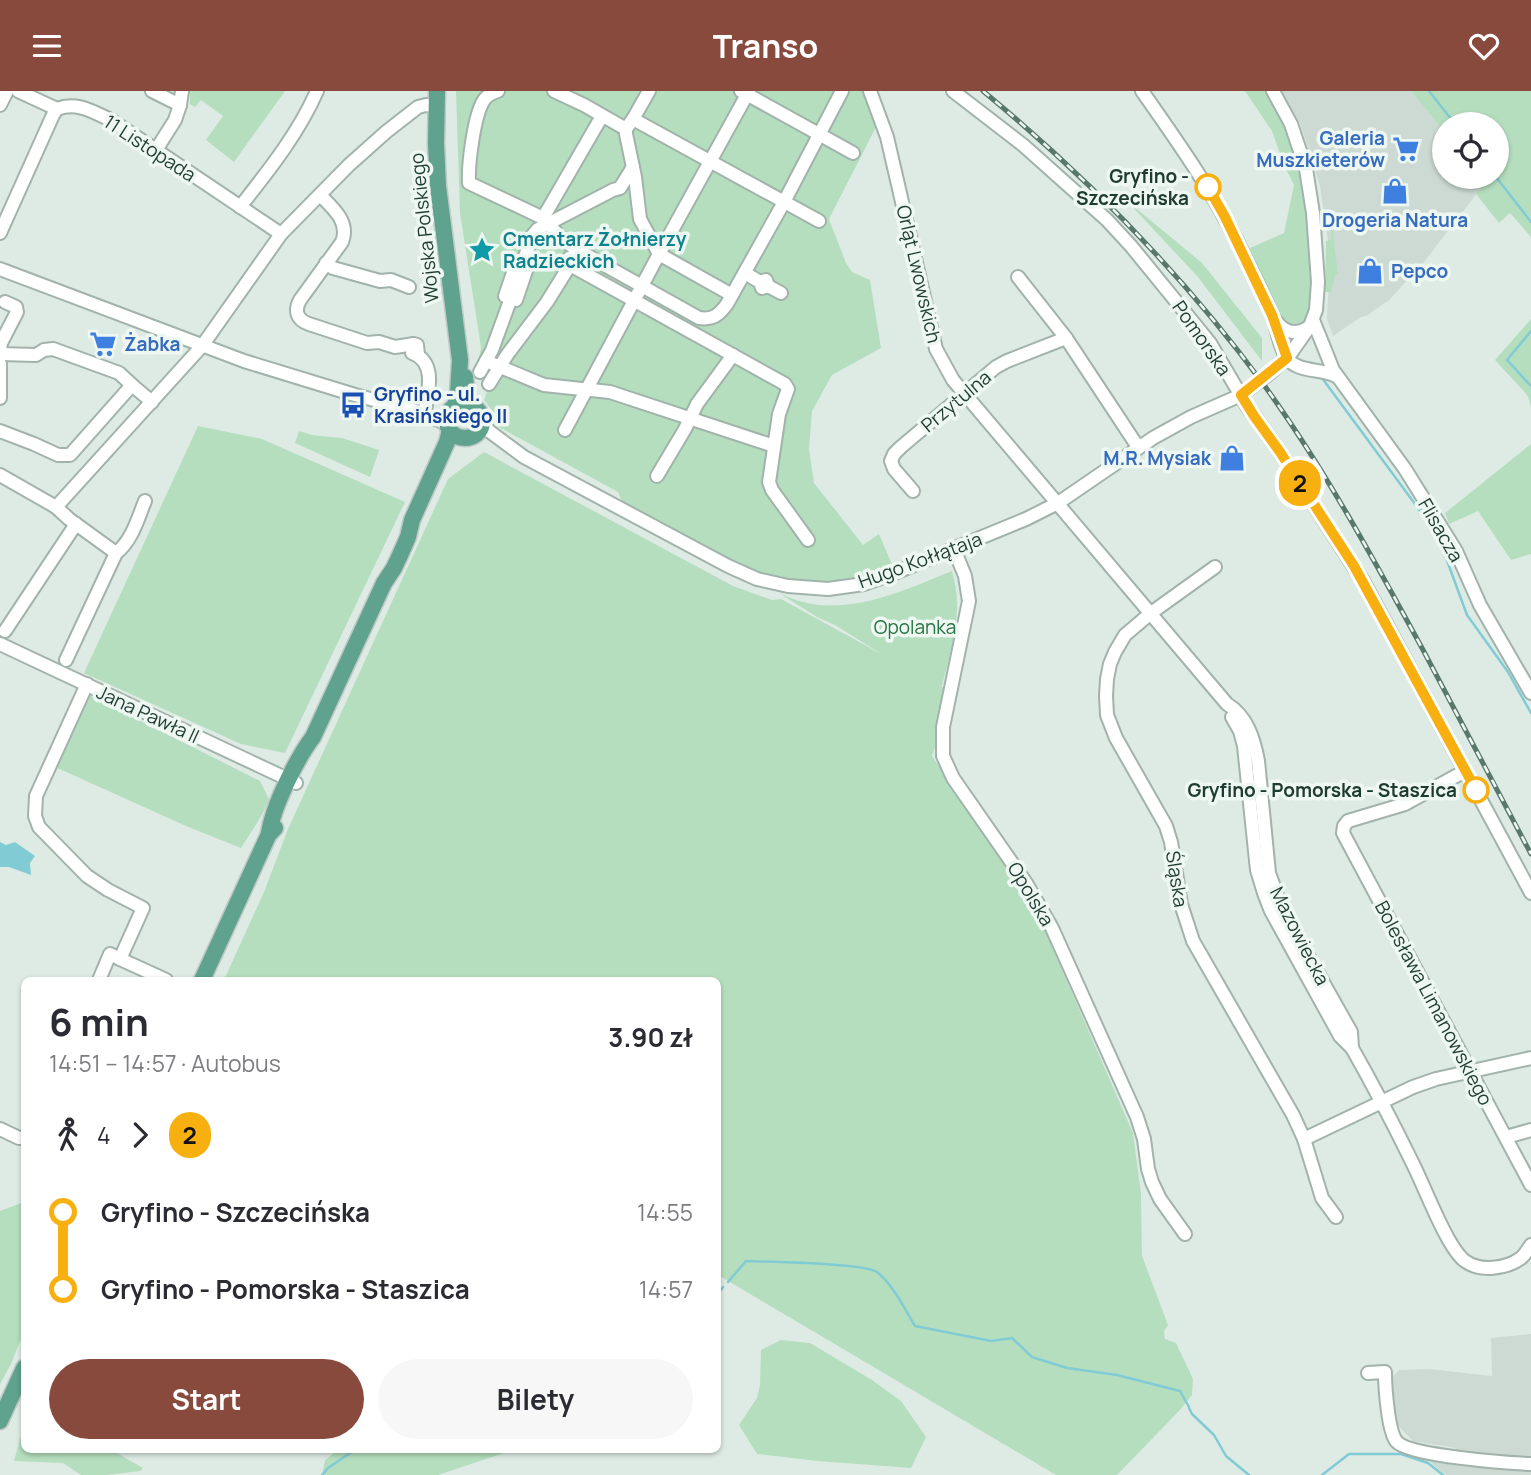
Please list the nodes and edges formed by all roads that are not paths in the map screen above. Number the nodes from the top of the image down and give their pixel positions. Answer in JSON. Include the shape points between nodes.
{"nodes":[{"id":1,"x":7,"y":91,"type":"edge"},
{"id":2,"x":18,"y":91,"type":"edge"},
{"id":3,"x":152,"y":91,"type":"edge"},
{"id":4,"x":182,"y":91,"type":"edge"},
{"id":5,"x":317,"y":91,"type":"edge"},
{"id":6,"x":498,"y":91,"type":"edge"},
{"id":7,"x":649,"y":91,"type":"edge"},
{"id":8,"x":842,"y":91,"type":"edge"},
{"id":9,"x":870,"y":91,"type":"edge"},
{"id":10,"x":953,"y":91,"type":"edge"},
{"id":11,"x":1142,"y":91,"type":"edge"},
{"id":12,"x":1273,"y":91,"type":"edge"},
{"id":13,"x":558,"y":92,"type":"edge"},
{"id":14,"x":746,"y":92,"type":"edge"},
{"id":15,"x":436,"y":98,"type":"edge"},
{"id":16,"x":0,"y":105,"type":"edge"},
{"id":17,"x":180,"y":105,"type":"junction"},
{"id":18,"x":57,"y":109,"type":"junction"},
{"id":19,"x":602,"y":116,"type":"junction"},
{"id":20,"x":630,"y":124,"type":"junction"},
{"id":21,"x":819,"y":133,"type":"junction"},
{"id":22,"x":156,"y":150,"type":"junction"},
{"id":23,"x":853,"y":153,"type":"dead end"},
{"id":24,"x":711,"y":161,"type":"junction"},
{"id":25,"x":632,"y":167,"type":"junction"},
{"id":26,"x":320,"y":195,"type":"junction"},
{"id":27,"x":784,"y":202,"type":"junction"},
{"id":28,"x":240,"y":207,"type":"junction"},
{"id":29,"x":546,"y":221,"type":"junction"},
{"id":30,"x":819,"y":221,"type":"dead end"},
{"id":31,"x":0,"y":233,"type":"edge"},
{"id":32,"x":281,"y":234,"type":"junction"},
{"id":33,"x":574,"y":248,"type":"junction"},
{"id":34,"x":659,"y":254,"type":"junction"},
{"id":35,"x":326,"y":263,"type":"junction"},
{"id":36,"x":570,"y":265,"type":"junction"},
{"id":37,"x":0,"y":269,"type":"edge"},
{"id":38,"x":745,"y":273,"type":"junction"},
{"id":39,"x":1018,"y":277,"type":"dead end"},
{"id":40,"x":409,"y":286,"type":"dead end"},
{"id":41,"x":642,"y":286,"type":"junction"},
{"id":42,"x":781,"y":293,"type":"dead end"},
{"id":43,"x":732,"y":295,"type":"junction"},
{"id":44,"x":634,"y":300,"type":"junction"},
{"id":45,"x":5,"y":302,"type":"dead end"},
{"id":46,"x":1272,"y":315,"type":"junction"},
{"id":47,"x":1311,"y":324,"type":"junction"},
{"id":48,"x":1066,"y":338,"type":"junction"},
{"id":49,"x":201,"y":346,"type":"junction"},
{"id":50,"x":0,"y":351,"type":"edge"},
{"id":51,"x":733,"y":355,"type":"junction"},
{"id":52,"x":1287,"y":358,"type":"junction"},
{"id":53,"x":460,"y":361,"type":"junction"},
{"id":54,"x":0,"y":364,"type":"edge"},
{"id":55,"x":500,"y":367,"type":"junction"},
{"id":56,"x":1336,"y":376,"type":"junction"},
{"id":57,"x":489,"y":384,"type":"dead end"},
{"id":58,"x":132,"y":385,"type":"junction"},
{"id":59,"x":587,"y":389,"type":"junction"},
{"id":60,"x":965,"y":393,"type":"junction"},
{"id":61,"x":1241,"y":395,"type":"junction"},
{"id":62,"x":0,"y":398,"type":"edge"},
{"id":63,"x":152,"y":402,"type":"junction"},
{"id":64,"x":474,"y":405,"type":"junction"},
{"id":65,"x":454,"y":407,"type":"junction"},
{"id":66,"x":421,"y":410,"type":"junction"},
{"id":67,"x":690,"y":418,"type":"junction"},
{"id":68,"x":482,"y":422,"type":"junction"},
{"id":69,"x":449,"y":428,"type":"junction"},
{"id":70,"x":565,"y":430,"type":"dead end"},
{"id":71,"x":0,"y":431,"type":"edge"},
{"id":72,"x":469,"y":437,"type":"junction"},
{"id":73,"x":774,"y":446,"type":"junction"},
{"id":74,"x":1138,"y":447,"type":"junction"},
{"id":75,"x":511,"y":449,"type":"junction"},
{"id":76,"x":435,"y":472,"type":"junction"},
{"id":77,"x":0,"y":475,"type":"edge"},
{"id":78,"x":657,"y":476,"type":"dead end"},
{"id":79,"x":913,"y":491,"type":"dead end"},
{"id":80,"x":145,"y":501,"type":"dead end"},
{"id":81,"x":1058,"y":503,"type":"junction"},
{"id":82,"x":57,"y":507,"type":"junction"},
{"id":83,"x":76,"y":524,"type":"junction"},
{"id":84,"x":808,"y":540,"type":"dead end"},
{"id":85,"x":954,"y":549,"type":"junction"},
{"id":86,"x":116,"y":554,"type":"junction"},
{"id":87,"x":1215,"y":567,"type":"dead end"},
{"id":88,"x":1151,"y":613,"type":"junction"},
{"id":89,"x":5,"y":631,"type":"dead end"},
{"id":90,"x":0,"y":644,"type":"edge"},
{"id":91,"x":66,"y":660,"type":"dead end"},
{"id":92,"x":87,"y":684,"type":"junction"},
{"id":93,"x":1531,"y":693,"type":"edge"},
{"id":94,"x":1465,"y":771,"type":"junction"},
{"id":95,"x":293,"y":781,"type":"junction"},
{"id":96,"x":1531,"y":893,"type":"edge"},
{"id":97,"x":115,"y":957,"type":"junction"},
{"id":98,"x":101,"y":977,"type":"edge"},
{"id":99,"x":159,"y":977,"type":"edge"},
{"id":100,"x":203,"y":977,"type":"edge"},
{"id":101,"x":1531,"y":1058,"type":"edge"},
{"id":102,"x":1470,"y":1072,"type":"junction"},
{"id":103,"x":1382,"y":1102,"type":"junction"},
{"id":104,"x":0,"y":1129,"type":"edge"},
{"id":105,"x":1531,"y":1130,"type":"edge"},
{"id":106,"x":1506,"y":1137,"type":"junction"},
{"id":107,"x":21,"y":1138,"type":"edge"},
{"id":108,"x":1304,"y":1139,"type":"junction"},
{"id":109,"x":1531,"y":1185,"type":"edge"},
{"id":110,"x":1336,"y":1217,"type":"dead end"},
{"id":111,"x":1185,"y":1234,"type":"dead end"},
{"id":112,"x":1531,"y":1245,"type":"edge"},
{"id":113,"x":1368,"y":1373,"type":"dead end"},
{"id":114,"x":21,"y":1375,"type":"edge"},
{"id":115,"x":0,"y":1421,"type":"edge"},
{"id":116,"x":1531,"y":1464,"type":"edge"}],
"edges":[{"from":1,"to":16,"type":"street"},
{"from":2,"to":18,"type":"street"},
{"from":3,"to":17,"type":"street"},
{"from":4,"to":17,"type":"street"},
{"from":5,"to":28,"type":"street","via":[[303,121]]},
{"from":6,"to":29,"type":"street","via":[[482,102],[468,167],[469,183]]},
{"from":7,"to":20,"type":"street"},
{"from":8,"to":21,"type":"street"},
{"from":9,"to":60,"type":"street","name":"Orląt Lwowskich","via":[[887,137],[936,349]]},
{"from":10,"to":61,"type":"street","name":"Pomorska","via":[[1023,145],[1107,220],[1210,344]]},
{"from":11,"to":46,"type":"street","via":[[1218,203]]},
{"from":12,"to":47,"type":"street","name":"Flisacza","via":[[1293,130],[1308,177],[1318,273]]},
{"from":13,"to":19,"type":"street"},
{"from":14,"to":21,"type":"street"},
{"from":14,"to":24,"type":"street"},
{"from":15,"to":26,"type":"street","via":[[386,132]]},
{"from":15,"to":53,"type":"main road","name":"Wojska Polskiego","via":[[440,204]]},
{"from":17,"to":22,"type":"street"},
{"from":18,"to":22,"type":"street","name":"11 Listopada","via":[[88,109]]},
{"from":18,"to":31,"type":"street"},
{"from":19,"to":20,"type":"street"},
{"from":19,"to":29,"type":"street"},
{"from":20,"to":24,"type":"street"},
{"from":20,"to":25,"type":"street"},
{"from":21,"to":23,"type":"street"},
{"from":21,"to":27,"type":"street"},
{"from":22,"to":28,"type":"street","name":"11 Listopada"},
{"from":24,"to":27,"type":"street"},
{"from":24,"to":34,"type":"street"},
{"from":25,"to":29,"type":"street","via":[[620,188]]},
{"from":25,"to":34,"type":"street","via":[[640,219]]},
{"from":26,"to":32,"type":"street"},
{"from":26,"to":35,"type":"street","via":[[338,214],[344,229],[342,242]]},
{"from":27,"to":30,"type":"street"},
{"from":27,"to":38,"type":"street"},
{"from":28,"to":32,"type":"street","name":"11 Listopada"},
{"from":29,"to":33,"type":"street"},
{"from":29,"to":55,"type":"street","via":[[532,236],[516,300],[510,298],[483,367]]},
{"from":32,"to":49,"type":"street"},
{"from":33,"to":36,"type":"street"},
{"from":33,"to":41,"type":"street"},
{"from":34,"to":41,"type":"street"},
{"from":34,"to":43,"type":"street"},
{"from":35,"to":40,"type":"street"},
{"from":35,"to":66,"type":"street","via":[[300,300],[299,318],[367,343],[416,345],[429,371]]},
{"from":36,"to":44,"type":"street"},
{"from":36,"to":55,"type":"street"},
{"from":37,"to":49,"type":"street"},
{"from":38,"to":42,"type":"street"},
{"from":38,"to":43,"type":"street"},
{"from":39,"to":48,"type":"street"},
{"from":41,"to":43,"type":"street","via":[[708,319],[721,312]]},
{"from":41,"to":44,"type":"street"},
{"from":44,"to":51,"type":"street"},
{"from":44,"to":59,"type":"street"},
{"from":45,"to":50,"type":"street","via":[[17,312]]},
{"from":46,"to":47,"type":"street","via":[[1286,331],[1297,332]]},
{"from":46,"to":52,"type":"street"},
{"from":47,"to":52,"type":"street","name":"Flisacza"},
{"from":47,"to":56,"type":"street","name":"Flisacza"},
{"from":48,"to":60,"type":"street","name":"Przytulna","via":[[1007,361]]},
{"from":48,"to":74,"type":"street"},
{"from":49,"to":63,"type":"street"},
{"from":49,"to":66,"type":"street"},
{"from":50,"to":58,"type":"street","via":[[36,355],[53,349],[119,373]]},
{"from":51,"to":67,"type":"street"},
{"from":51,"to":73,"type":"street","via":[[788,389]]},
{"from":52,"to":56,"type":"street","via":[[1308,370]]},
{"from":52,"to":61,"type":"street","name":"Flisacza"},
{"from":53,"to":64,"type":"main road","name":"Wojska Polskiego"},
{"from":53,"to":65,"type":"main road","name":"Wojska Polskiego"},
{"from":54,"to":62,"type":"street"},
{"from":55,"to":57,"type":"street"},
{"from":55,"to":59,"type":"street","via":[[544,385]]},
{"from":56,"to":93,"type":"street","name":"Flisacza","via":[[1405,468],[1456,551],[1480,605]]},
{"from":58,"to":63,"type":"street"},
{"from":58,"to":71,"type":"street","via":[[70,455],[58,455]]},
{"from":59,"to":67,"type":"street","via":[[610,391]]},
{"from":59,"to":70,"type":"street"},
{"from":60,"to":79,"type":"street","name":"Przytulna","via":[[894,454],[894,469]]},
{"from":60,"to":81,"type":"street","name":"Orląt Lwowskich"},
{"from":61,"to":74,"type":"street","name":"Hugo Kołłątaja"},
{"from":61,"to":94,"type":"street","name":"Pomorska","via":[[1354,566]]},
{"from":63,"to":82,"type":"street"},
{"from":64,"to":65,"type":"main road"},
{"from":64,"to":68,"type":"main road"},
{"from":65,"to":66,"type":"street"},
{"from":65,"to":69,"type":"main road","via":[[447,417]]},
{"from":66,"to":69,"type":"street"},
{"from":67,"to":73,"type":"street"},
{"from":67,"to":78,"type":"street"},
{"from":68,"to":72,"type":"main road","via":[[480,430]]},
{"from":68,"to":75,"type":"street","name":"Hugo Kołłątaja"},
{"from":69,"to":72,"type":"main road","via":[[456,436]]},
{"from":69,"to":76,"type":"main road"},
{"from":72,"to":75,"type":"street","name":"Hugo Kołłątaja"},
{"from":72,"to":76,"type":"main road","via":[[458,443]]},
{"from":73,"to":84,"type":"street","via":[[769,482]]},
{"from":74,"to":81,"type":"street","name":"Hugo Kołłątaja"},
{"from":75,"to":85,"type":"street","name":"Hugo Kołłątaja","via":[[728,566],[788,586],[828,589],[864,584]]},
{"from":76,"to":95,"type":"main road","via":[[396,546],[309,755]]},
{"from":77,"to":82,"type":"street"},
{"from":80,"to":86,"type":"street","via":[[128,540]]},
{"from":81,"to":85,"type":"street","name":"Hugo Kołłątaja"},
{"from":81,"to":88,"type":"street","name":"Mazowiecka"},
{"from":82,"to":83,"type":"street"},
{"from":83,"to":86,"type":"street"},
{"from":83,"to":89,"type":"street"},
{"from":85,"to":111,"type":"street","name":"Opolska","via":[[969,600],[943,727],[943,756],[1052,928],[1137,1117],[1152,1182]]},
{"from":86,"to":91,"type":"street"},
{"from":87,"to":88,"type":"street","name":"Śląska"},
{"from":88,"to":103,"type":"street","name":"Mazowiecka","via":[[1227,704],[1240,731],[1264,893],[1340,1036],[1352,1048]]},
{"from":88,"to":108,"type":"street","name":"Śląska","via":[[1125,635],[1115,652],[1107,679],[1107,715],[1166,826],[1193,941]]},
{"from":90,"to":92,"type":"street","name":"Jana Pawła II"},
{"from":92,"to":95,"type":"street","name":"Jana Pawła II"},
{"from":92,"to":97,"type":"street","via":[[36,796],[35,816],[39,827],[87,876],[143,908]]},
{"from":94,"to":96,"type":"street","name":"Pomorska"},
{"from":94,"to":102,"type":"street","name":"Bolesława Limanowskiego","via":[[1405,804],[1348,821],[1343,833]]},
{"from":95,"to":100,"type":"main road","via":[[281,817]]},
{"from":97,"to":98,"type":"street"},
{"from":97,"to":99,"type":"street"},
{"from":101,"to":102,"type":"street"},
{"from":102,"to":103,"type":"street","via":[[1424,1083]]},
{"from":102,"to":106,"type":"street","name":"Bolesława Limanowskiego"},
{"from":103,"to":108,"type":"street"},
{"from":103,"to":112,"type":"street","name":"Mazowiecka","via":[[1462,1259],[1488,1268],[1508,1264]]},
{"from":104,"to":107,"type":"street"},
{"from":105,"to":106,"type":"street"},
{"from":106,"to":109,"type":"street","name":"Bolesława Limanowskiego"},
{"from":108,"to":110,"type":"street","name":"Śląska","via":[[1322,1198]]},
{"from":113,"to":116,"type":"street","via":[[1385,1372],[1389,1417],[1397,1443],[1414,1450]]},
{"from":114,"to":115,"type":"main road"}]}
